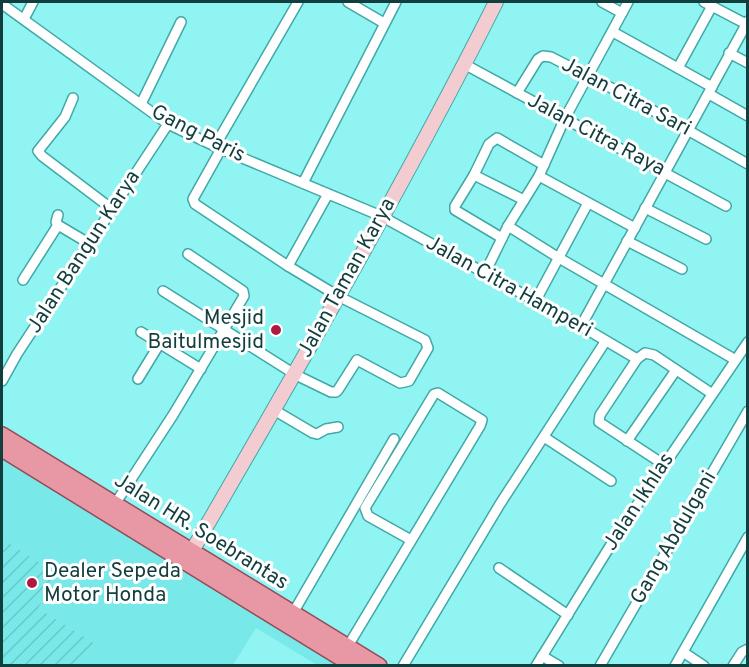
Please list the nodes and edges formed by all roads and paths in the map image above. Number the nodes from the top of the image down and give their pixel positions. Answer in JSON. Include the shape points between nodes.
{"nodes":[{"id":1,"x":33,"y":2,"type":"edge"},
{"id":2,"x":298,"y":2,"type":"edge"},
{"id":3,"x":348,"y":2,"type":"edge"},
{"id":4,"x":396,"y":2,"type":"edge"},
{"id":5,"x":496,"y":2,"type":"edge"},
{"id":6,"x":602,"y":2,"type":"edge"},
{"id":7,"x":628,"y":2,"type":"edge"},
{"id":8,"x":2,"y":4,"type":"edge"},
{"id":9,"x":708,"y":4,"type":"edge"},
{"id":10,"x":622,"y":13,"type":"junction"},
{"id":11,"x":24,"y":19,"type":"junction"},
{"id":12,"x":181,"y":22,"type":"dead end"},
{"id":13,"x":384,"y":23,"type":"junction"},
{"id":14,"x":747,"y":23,"type":"edge"},
{"id":15,"x":613,"y":32,"type":"junction"},
{"id":16,"x":729,"y":53,"type":"junction"},
{"id":17,"x":747,"y":63,"type":"edge"},
{"id":18,"x":464,"y":64,"type":"junction"},
{"id":19,"x":678,"y":68,"type":"junction"},
{"id":20,"x":588,"y":76,"type":"junction"},
{"id":21,"x":710,"y":90,"type":"junction"},
{"id":22,"x":517,"y":93,"type":"junction"},
{"id":23,"x":73,"y":98,"type":"dead end"},
{"id":24,"x":141,"y":104,"type":"junction"},
{"id":25,"x":747,"y":116,"type":"edge"},
{"id":26,"x":566,"y":118,"type":"junction"},
{"id":27,"x":168,"y":124,"type":"junction"},
{"id":28,"x":687,"y":130,"type":"junction"},
{"id":29,"x":218,"y":148,"type":"junction"},
{"id":30,"x":747,"y":164,"type":"edge"},
{"id":31,"x":544,"y":165,"type":"junction"},
{"id":32,"x":664,"y":172,"type":"junction"},
{"id":33,"x":474,"y":175,"type":"junction"},
{"id":34,"x":539,"y":176,"type":"junction"},
{"id":35,"x":303,"y":183,"type":"junction"},
{"id":36,"x":328,"y":194,"type":"junction"},
{"id":37,"x":524,"y":200,"type":"junction"},
{"id":38,"x":588,"y":203,"type":"junction"},
{"id":39,"x":726,"y":206,"type":"dead end"},
{"id":40,"x":645,"y":208,"type":"junction"},
{"id":41,"x":112,"y":209,"type":"junction"},
{"id":42,"x":381,"y":216,"type":"junction"},
{"id":43,"x":508,"y":226,"type":"junction"},
{"id":44,"x":635,"y":228,"type":"junction"},
{"id":45,"x":502,"y":238,"type":"junction"},
{"id":46,"x":706,"y":239,"type":"dead end"},
{"id":47,"x":627,"y":242,"type":"junction"},
{"id":48,"x":90,"y":244,"type":"junction"},
{"id":49,"x":188,"y":254,"type":"dead end"},
{"id":50,"x":559,"y":258,"type":"junction"},
{"id":51,"x":288,"y":266,"type":"junction"},
{"id":52,"x":682,"y":269,"type":"dead end"},
{"id":53,"x":485,"y":273,"type":"junction"},
{"id":54,"x":23,"y":280,"type":"dead end"},
{"id":55,"x":604,"y":283,"type":"junction"},
{"id":56,"x":163,"y":291,"type":"dead end"},
{"id":57,"x":338,"y":296,"type":"junction"},
{"id":58,"x":536,"y":300,"type":"junction"},
{"id":59,"x":581,"y":326,"type":"junction"},
{"id":60,"x":141,"y":332,"type":"dead end"},
{"id":61,"x":229,"y":332,"type":"junction"},
{"id":62,"x":605,"y":342,"type":"junction"},
{"id":63,"x":747,"y":342,"type":"edge"},
{"id":64,"x":160,"y":343,"type":"junction"},
{"id":65,"x":637,"y":359,"type":"junction"},
{"id":66,"x":734,"y":359,"type":"junction"},
{"id":67,"x":201,"y":369,"type":"junction"},
{"id":68,"x":676,"y":370,"type":"junction"},
{"id":69,"x":296,"y":375,"type":"junction"},
{"id":70,"x":138,"y":379,"type":"dead end"},
{"id":71,"x":2,"y":381,"type":"edge"},
{"id":72,"x":711,"y":393,"type":"junction"},
{"id":73,"x":274,"y":410,"type":"junction"},
{"id":74,"x":747,"y":411,"type":"edge"},
{"id":75,"x":338,"y":427,"type":"dead end"},
{"id":76,"x":2,"y":435,"type":"edge"},
{"id":77,"x":544,"y":437,"type":"junction"},
{"id":78,"x":394,"y":439,"type":"dead end"},
{"id":79,"x":627,"y":441,"type":"junction"},
{"id":80,"x":2,"y":449,"type":"edge"},
{"id":81,"x":663,"y":464,"type":"junction"},
{"id":82,"x":46,"y":469,"type":"junction"},
{"id":83,"x":611,"y":481,"type":"dead end"},
{"id":84,"x":115,"y":504,"type":"junction"},
{"id":85,"x":747,"y":537,"type":"edge"},
{"id":86,"x":411,"y":540,"type":"junction"},
{"id":87,"x":192,"y":551,"type":"junction"},
{"id":88,"x":499,"y":567,"type":"dead end"},
{"id":89,"x":293,"y":613,"type":"junction"},
{"id":90,"x":568,"y":615,"type":"junction"},
{"id":91,"x":348,"y":646,"type":"junction"},
{"id":92,"x":747,"y":649,"type":"edge"},
{"id":93,"x":683,"y":652,"type":"junction"},
{"id":94,"x":542,"y":656,"type":"junction"},
{"id":95,"x":354,"y":666,"type":"edge"},
{"id":96,"x":380,"y":666,"type":"edge"},
{"id":97,"x":403,"y":666,"type":"edge"},
{"id":98,"x":536,"y":666,"type":"edge"},
{"id":99,"x":559,"y":666,"type":"edge"},
{"id":100,"x":600,"y":666,"type":"edge"},
{"id":101,"x":675,"y":666,"type":"edge"},
{"id":102,"x":704,"y":666,"type":"edge"},
{"id":103,"x":733,"y":666,"type":"edge"}],
"edges":[{"from":1,"to":11,"type":"street"},
{"from":2,"to":29,"type":"street"},
{"from":3,"to":13,"type":"street"},
{"from":4,"to":13,"type":"street"},
{"from":5,"to":18,"type":"street","name":"Jalan Taman Karya"},
{"from":6,"to":10,"type":"street"},
{"from":7,"to":10,"type":"street"},
{"from":8,"to":11,"type":"street","name":"Gang Paris"},
{"from":9,"to":14,"type":"street"},
{"from":9,"to":19,"type":"street"},
{"from":10,"to":15,"type":"street"},
{"from":11,"to":24,"type":"street","name":"Gang Paris"},
{"from":12,"to":24,"type":"street"},
{"from":13,"to":35,"type":"street"},
{"from":14,"to":16,"type":"street"},
{"from":15,"to":19,"type":"street"},
{"from":15,"to":20,"type":"street"},
{"from":16,"to":17,"type":"street"},
{"from":16,"to":21,"type":"street"},
{"from":18,"to":22,"type":"street","name":"Jalan Citra Raya"},
{"from":18,"to":42,"type":"street","name":"Jalan Taman Karya"},
{"from":19,"to":21,"type":"street"},
{"from":20,"to":22,"type":"street","name":"Jalan Citra Sari","via":[[543,56]]},
{"from":20,"to":26,"type":"street"},
{"from":20,"to":28,"type":"street","name":"Jalan Citra Sari"},
{"from":21,"to":25,"type":"street"},
{"from":21,"to":28,"type":"street"},
{"from":22,"to":26,"type":"street","name":"Jalan Citra Raya"},
{"from":23,"to":41,"type":"street","via":[[65,117],[38,151]]},
{"from":24,"to":27,"type":"street","name":"Gang Paris"},
{"from":26,"to":31,"type":"street"},
{"from":26,"to":32,"type":"street","name":"Jalan Citra Raya"},
{"from":27,"to":29,"type":"street","name":"Gang Paris"},
{"from":27,"to":41,"type":"street","name":"Jalan Bangun Karya"},
{"from":28,"to":30,"type":"street","name":"Jalan Citra Sari"},
{"from":28,"to":32,"type":"street"},
{"from":29,"to":35,"type":"street","name":"Gang Paris"},
{"from":29,"to":51,"type":"street","via":[[193,199],[195,204]]},
{"from":31,"to":33,"type":"street","via":[[497,138],[489,144]]},
{"from":31,"to":34,"type":"street"},
{"from":32,"to":39,"type":"street","name":"Jalan Citra Raya"},
{"from":32,"to":40,"type":"street"},
{"from":33,"to":37,"type":"street"},
{"from":33,"to":45,"type":"street","via":[[455,210]]},
{"from":34,"to":37,"type":"street"},
{"from":34,"to":38,"type":"street"},
{"from":35,"to":36,"type":"street","name":"Gang Paris"},
{"from":36,"to":42,"type":"street","name":"Gang Paris"},
{"from":36,"to":51,"type":"street"},
{"from":37,"to":43,"type":"street"},
{"from":38,"to":44,"type":"street"},
{"from":38,"to":50,"type":"street"},
{"from":40,"to":44,"type":"street"},
{"from":40,"to":46,"type":"street"},
{"from":41,"to":48,"type":"street","name":"Jalan Bangun Karya"},
{"from":42,"to":53,"type":"street","name":"Jalan Citra Hamperi"},
{"from":42,"to":57,"type":"street","name":"Jalan Taman Karya"},
{"from":43,"to":45,"type":"street"},
{"from":43,"to":50,"type":"street"},
{"from":44,"to":47,"type":"street"},
{"from":45,"to":53,"type":"street"},
{"from":47,"to":52,"type":"street"},
{"from":47,"to":55,"type":"street"},
{"from":48,"to":54,"type":"street","via":[[58,220]]},
{"from":48,"to":71,"type":"street","name":"Jalan Bangun Karya"},
{"from":49,"to":61,"type":"street","via":[[243,291]]},
{"from":50,"to":55,"type":"street"},
{"from":50,"to":58,"type":"street"},
{"from":51,"to":57,"type":"street"},
{"from":53,"to":58,"type":"street","name":"Jalan Citra Hamperi"},
{"from":55,"to":59,"type":"street"},
{"from":55,"to":66,"type":"street"},
{"from":56,"to":61,"type":"street"},
{"from":57,"to":69,"type":"street","name":"Jalan Taman Karya"},
{"from":57,"to":69,"type":"street","via":[[425,340],[428,348],[404,383],[361,361],[355,362],[336,392]]},
{"from":58,"to":59,"type":"street","name":"Jalan Citra Hamperi"},
{"from":59,"to":62,"type":"street","name":"Jalan Citra Hamperi"},
{"from":60,"to":64,"type":"street"},
{"from":61,"to":67,"type":"street"},
{"from":61,"to":69,"type":"street"},
{"from":62,"to":65,"type":"street","name":"Jalan Citra Hamperi"},
{"from":62,"to":77,"type":"street"},
{"from":63,"to":66,"type":"street","name":"Jalan Ikhlas"},
{"from":64,"to":67,"type":"street"},
{"from":64,"to":70,"type":"street"},
{"from":65,"to":68,"type":"street","via":[[645,353],[654,355]]},
{"from":65,"to":79,"type":"street","via":[[598,420]]},
{"from":66,"to":72,"type":"street","name":"Jalan Ikhlas"},
{"from":67,"to":84,"type":"street"},
{"from":68,"to":72,"type":"street"},
{"from":68,"to":79,"type":"street"},
{"from":69,"to":73,"type":"street","name":"Jalan Taman Karya"},
{"from":72,"to":81,"type":"street","name":"Jalan Ikhlas"},
{"from":73,"to":75,"type":"street","via":[[313,433]]},
{"from":73,"to":87,"type":"street","name":"Jalan Taman Karya"},
{"from":74,"to":100,"type":"street","name":"Gang Abdulgani"},
{"from":76,"to":82,"type":"main road","name":"Jalan HR. Soebrantas"},
{"from":77,"to":83,"type":"street"},
{"from":77,"to":97,"type":"street"},
{"from":78,"to":89,"type":"street"},
{"from":79,"to":81,"type":"street"},
{"from":80,"to":82,"type":"main road","name":"Jalan HR. Soebrantas"},
{"from":81,"to":90,"type":"street","name":"Jalan Ikhlas"},
{"from":82,"to":84,"type":"main road","name":"Jalan HR. Soebrantas"},
{"from":82,"to":95,"type":"main road","name":"Jalan HR. Soebrantas"},
{"from":84,"to":87,"type":"main road","name":"Jalan HR. Soebrantas"},
{"from":85,"to":93,"type":"street"},
{"from":86,"to":86,"type":"street","via":[[368,516],[365,508],[438,393],[482,420]]},
{"from":86,"to":91,"type":"street"},
{"from":87,"to":89,"type":"main road","name":"Jalan HR. Soebrantas"},
{"from":88,"to":90,"type":"street"},
{"from":89,"to":91,"type":"main road","name":"Jalan HR. Soebrantas"},
{"from":90,"to":94,"type":"street","name":"Jalan Ikhlas"},
{"from":91,"to":96,"type":"main road","name":"Jalan HR. Soebrantas"},
{"from":92,"to":103,"type":"street"},
{"from":93,"to":101,"type":"street"},
{"from":93,"to":102,"type":"street"},
{"from":94,"to":98,"type":"street","name":"Jalan Ikhlas"},
{"from":94,"to":99,"type":"street"}]}
